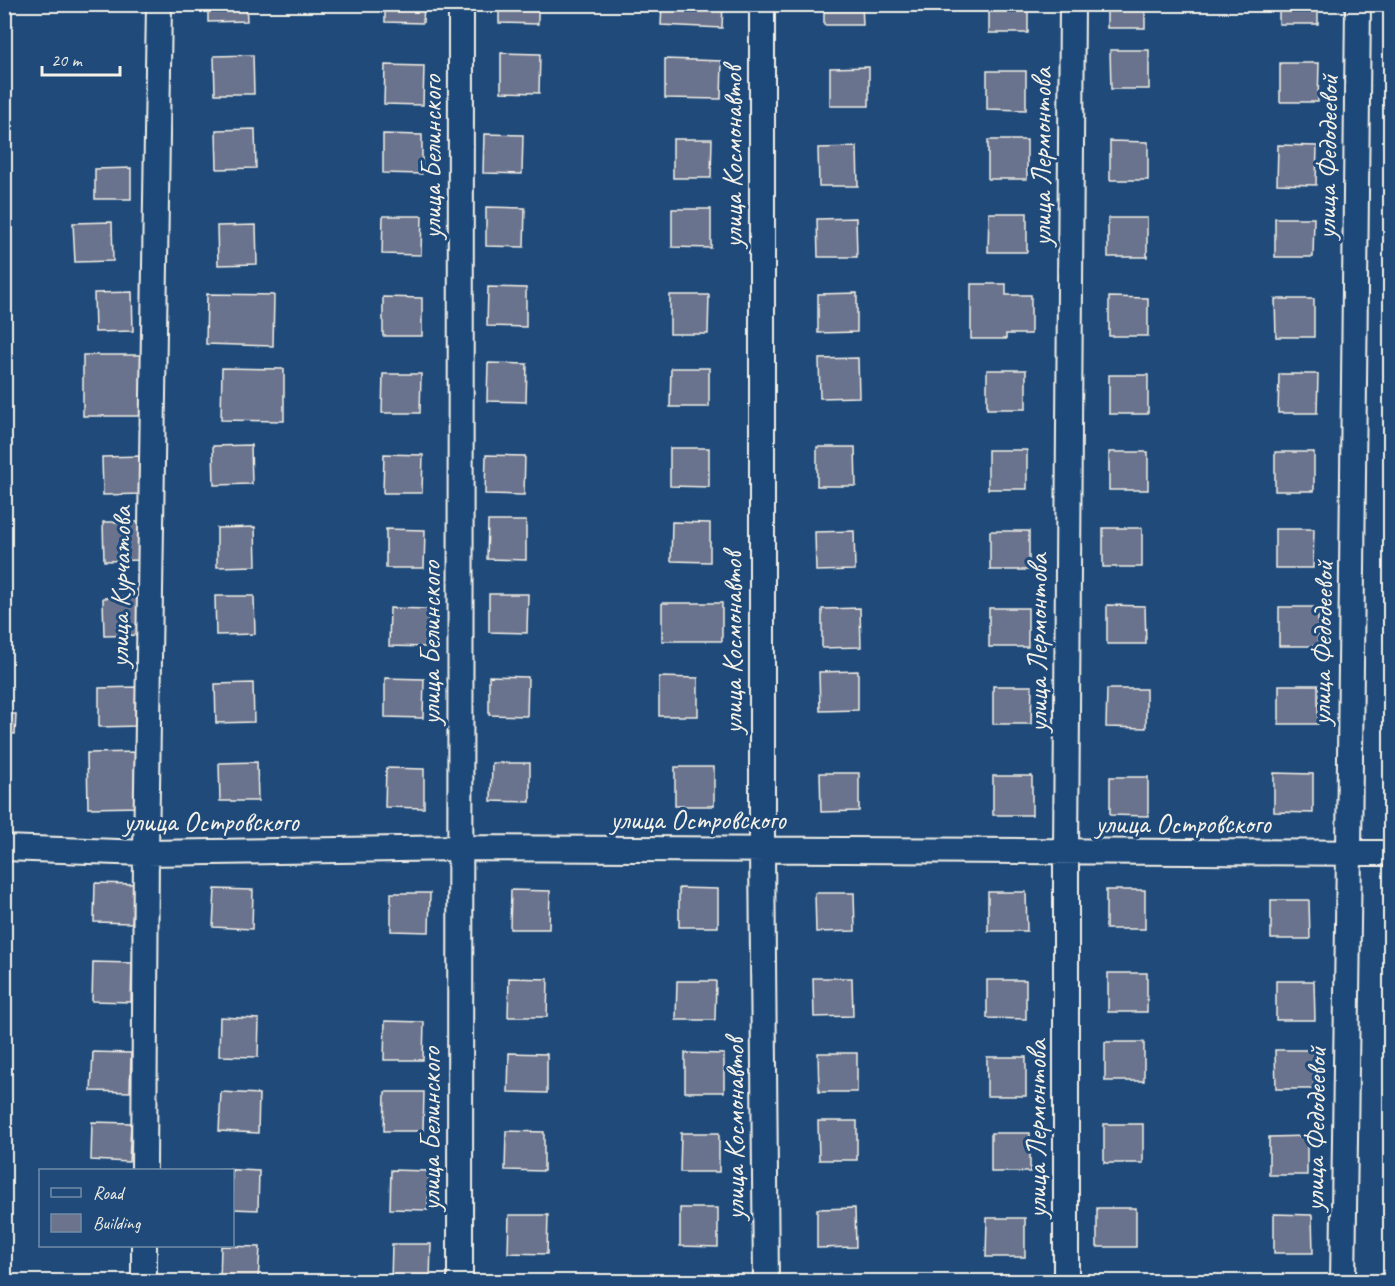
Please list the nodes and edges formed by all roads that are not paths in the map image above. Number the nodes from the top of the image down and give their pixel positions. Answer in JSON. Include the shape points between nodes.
{"nodes":[{"id":1,"x":159,"y":4,"type":"edge"},
{"id":2,"x":461,"y":4,"type":"edge"},
{"id":3,"x":762,"y":4,"type":"edge"},
{"id":4,"x":1072,"y":4,"type":"edge"},
{"id":5,"x":1358,"y":4,"type":"edge"},
{"id":6,"x":4,"y":848,"type":"edge"},
{"id":7,"x":460,"y":848,"type":"junction"},
{"id":8,"x":762,"y":850,"type":"junction"},
{"id":9,"x":1066,"y":852,"type":"junction"},
{"id":10,"x":146,"y":853,"type":"junction"},
{"id":11,"x":1349,"y":853,"type":"junction"},
{"id":12,"x":1390,"y":853,"type":"edge"},
{"id":13,"x":144,"y":1169,"type":"edge"},
{"id":14,"x":144,"y":1247,"type":"edge"},
{"id":15,"x":144,"y":1281,"type":"edge"},
{"id":16,"x":460,"y":1281,"type":"edge"},
{"id":17,"x":766,"y":1281,"type":"edge"},
{"id":18,"x":1066,"y":1281,"type":"edge"},
{"id":19,"x":1343,"y":1281,"type":"edge"}],
"edges":[{"from":1,"to":10,"type":"street","name":"улица Курчатова"},
{"from":2,"to":7,"type":"street","name":"улица Белинского"},
{"from":3,"to":8,"type":"street","name":"улица Космонавтов"},
{"from":4,"to":9,"type":"street","name":"улица Лермонтова"},
{"from":5,"to":11,"type":"street","name":"улица Федодеевой"},
{"from":6,"to":10,"type":"street","name":"улица Островского"},
{"from":7,"to":8,"type":"street","name":"улица Островского"},
{"from":7,"to":10,"type":"street","name":"улица Островского"},
{"from":7,"to":16,"type":"street","name":"улица Белинского"},
{"from":8,"to":9,"type":"street","name":"улица Островского"},
{"from":8,"to":17,"type":"street","name":"улица Космонавтов"},
{"from":9,"to":11,"type":"street","name":"улица Островского"},
{"from":9,"to":18,"type":"street","name":"улица Лермонтова"},
{"from":10,"to":13,"type":"street","name":"улица Курчатова"},
{"from":11,"to":12,"type":"street","name":"улица Островского"},
{"from":11,"to":19,"type":"street","name":"улица Федодеевой"},
{"from":14,"to":15,"type":"street"}]}
